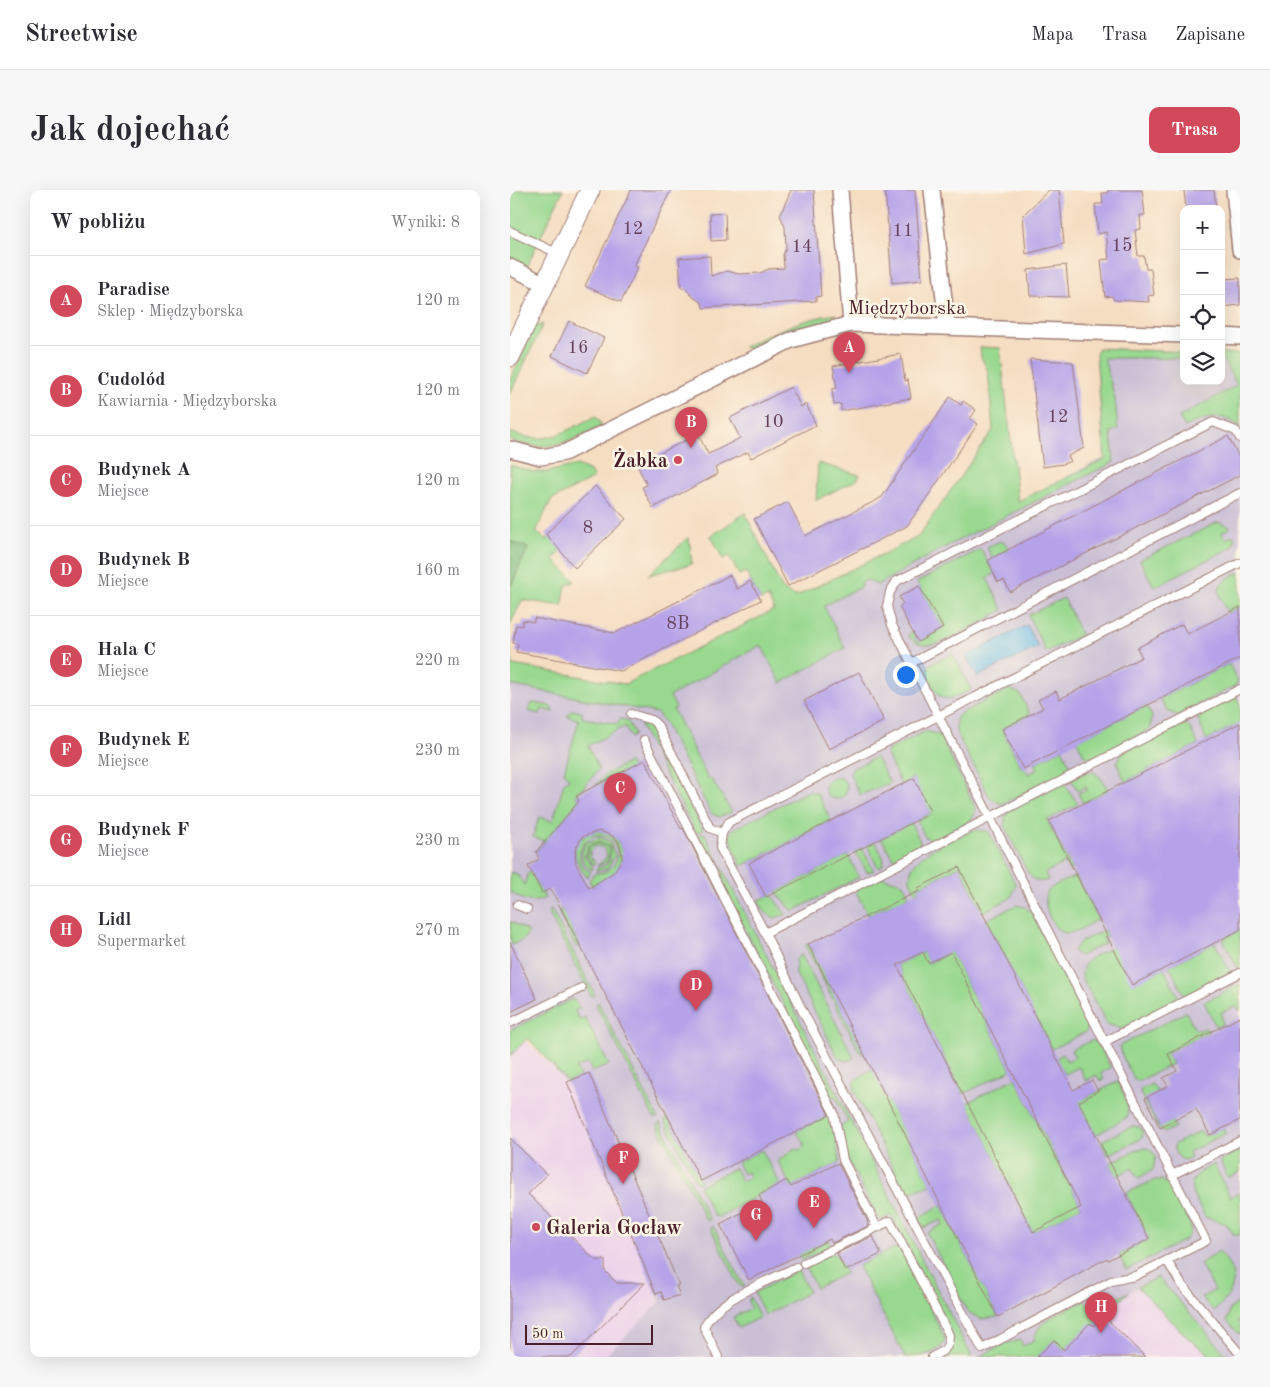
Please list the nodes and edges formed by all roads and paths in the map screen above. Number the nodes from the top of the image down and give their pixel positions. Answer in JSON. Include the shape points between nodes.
{"nodes":[{"id":1,"x":590,"y":190,"type":"edge"},
{"id":2,"x":840,"y":190,"type":"edge"},
{"id":3,"x":932,"y":190,"type":"edge"},
{"id":4,"x":1234,"y":190,"type":"edge"},
{"id":5,"x":510,"y":231,"type":"edge"},
{"id":6,"x":1240,"y":250,"type":"edge"},
{"id":7,"x":559,"y":254,"type":"junction"},
{"id":8,"x":510,"y":267,"type":"edge"},
{"id":9,"x":545,"y":284,"type":"junction"},
{"id":10,"x":851,"y":324,"type":"junction"},
{"id":11,"x":947,"y":326,"type":"junction"},
{"id":12,"x":1180,"y":335,"type":"edge"},
{"id":13,"x":1225,"y":336,"type":"edge"},
{"id":14,"x":1240,"y":337,"type":"edge"},
{"id":15,"x":510,"y":357,"type":"edge"},
{"id":16,"x":1240,"y":438,"type":"edge"},
{"id":17,"x":510,"y":449,"type":"edge"},
{"id":18,"x":1240,"y":493,"type":"edge"},
{"id":19,"x":1240,"y":563,"type":"edge"},
{"id":20,"x":914,"y":662,"type":"junction"},
{"id":21,"x":1240,"y":689,"type":"edge"},
{"id":22,"x":631,"y":714,"type":"dead end"},
{"id":23,"x":939,"y":714,"type":"junction"},
{"id":24,"x":644,"y":740,"type":"dead end"},
{"id":25,"x":990,"y":818,"type":"junction"},
{"id":26,"x":722,"y":832,"type":"junction"},
{"id":27,"x":517,"y":906,"type":"dead end"},
{"id":28,"x":527,"y":909,"type":"dead end"},
{"id":29,"x":765,"y":933,"type":"junction"},
{"id":30,"x":1240,"y":973,"type":"edge"},
{"id":31,"x":581,"y":988,"type":"dead end"},
{"id":32,"x":510,"y":1023,"type":"edge"},
{"id":33,"x":1106,"y":1042,"type":"junction"},
{"id":34,"x":1240,"y":1141,"type":"edge"},
{"id":35,"x":1174,"y":1174,"type":"junction"},
{"id":36,"x":877,"y":1227,"type":"junction"},
{"id":37,"x":1167,"y":1261,"type":"junction"},
{"id":38,"x":1240,"y":1354,"type":"edge"},
{"id":39,"x":718,"y":1357,"type":"edge"},
{"id":40,"x":932,"y":1357,"type":"edge"}],
"edges":[{"from":1,"to":7,"type":"street"},
{"from":2,"to":10,"type":"street"},
{"from":3,"to":11,"type":"street"},
{"from":4,"to":6,"type":"street"},
{"from":5,"to":7,"type":"lane"},
{"from":7,"to":9,"type":"street"},
{"from":8,"to":9,"type":"street"},
{"from":9,"to":15,"type":"street"},
{"from":10,"to":11,"type":"street","name":"Międzyborska"},
{"from":10,"to":17,"type":"street","name":"Międzyborska","via":[[791,340],[564,453],[541,457]]},
{"from":11,"to":12,"type":"street","name":"Międzyborska"},
{"from":13,"to":14,"type":"street"},
{"from":16,"to":20,"type":"lane","via":[[1236,431],[1213,422],[897,581],[887,606],[892,625]]},
{"from":18,"to":20,"type":"lane"},
{"from":19,"to":23,"type":"lane"},
{"from":20,"to":23,"type":"lane"},
{"from":21,"to":25,"type":"lane"},
{"from":22,"to":26,"type":"lane","via":[[652,720],[658,726],[710,828]]},
{"from":23,"to":25,"type":"lane"},
{"from":23,"to":26,"type":"lane","via":[[729,822]]},
{"from":24,"to":36,"type":"lane","via":[[834,1113],[843,1160]]},
{"from":25,"to":29,"type":"lane"},
{"from":25,"to":33,"type":"lane"},
{"from":26,"to":29,"type":"lane","via":[[720,848]]},
{"from":27,"to":28,"type":"lane"},
{"from":29,"to":37,"type":"lane","via":[[803,1012],[982,1349],[1111,1281],[1134,1276]]},
{"from":30,"to":33,"type":"lane"},
{"from":31,"to":32,"type":"lane"},
{"from":33,"to":35,"type":"lane"},
{"from":34,"to":35,"type":"lane"},
{"from":35,"to":37,"type":"lane","via":[[1206,1241]]},
{"from":36,"to":39,"type":"lane","via":[[720,1306],[704,1327]]},
{"from":36,"to":40,"type":"lane","via":[[890,1221],[949,1335],[945,1351]]},
{"from":37,"to":38,"type":"lane","via":[[1182,1286]]}]}
